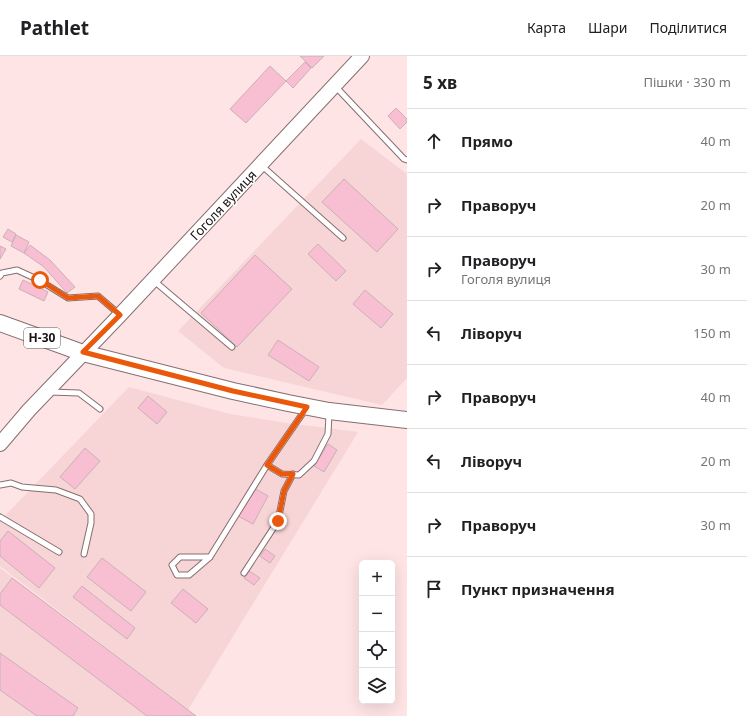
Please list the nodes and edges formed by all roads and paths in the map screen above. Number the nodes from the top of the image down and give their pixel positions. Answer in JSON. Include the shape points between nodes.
{"nodes":[{"id":1,"x":362,"y":56,"type":"edge"},
{"id":2,"x":335,"y":85,"type":"junction"},
{"id":3,"x":407,"y":160,"type":"edge"},
{"id":4,"x":260,"y":164,"type":"junction"},
{"id":5,"x":343,"y":238,"type":"dead end"},
{"id":6,"x":0,"y":276,"type":"edge"},
{"id":7,"x":152,"y":280,"type":"junction"},
{"id":8,"x":120,"y":315,"type":"junction"},
{"id":9,"x":0,"y":323,"type":"edge"},
{"id":10,"x":232,"y":347,"type":"dead end"},
{"id":11,"x":83,"y":352,"type":"junction"},
{"id":12,"x":47,"y":391,"type":"junction"},
{"id":13,"x":307,"y":407,"type":"junction"},
{"id":14,"x":100,"y":409,"type":"dead end"},
{"id":15,"x":329,"y":411,"type":"junction"},
{"id":16,"x":407,"y":420,"type":"edge"},
{"id":17,"x":0,"y":444,"type":"edge"},
{"id":18,"x":267,"y":465,"type":"junction"},
{"id":19,"x":293,"y":474,"type":"junction"},
{"id":20,"x":0,"y":485,"type":"edge"},
{"id":21,"x":0,"y":517,"type":"edge"},
{"id":22,"x":59,"y":552,"type":"dead end"},
{"id":23,"x":84,"y":554,"type":"dead end"},
{"id":24,"x":210,"y":557,"type":"junction"},
{"id":25,"x":244,"y":573,"type":"dead end"}],
"edges":[{"from":1,"to":2,"type":"main road","name":"Гоголя вулиця"},
{"from":2,"to":3,"type":"lane"},
{"from":2,"to":4,"type":"main road","name":"Гоголя вулиця"},
{"from":4,"to":5,"type":"lane"},
{"from":4,"to":7,"type":"main road","name":"Гоголя вулиця"},
{"from":6,"to":8,"type":"lane","via":[[2,272],[16,270],[40,280],[68,298],[98,296]]},
{"from":7,"to":8,"type":"main road","name":"Гоголя вулиця"},
{"from":7,"to":10,"type":"lane"},
{"from":8,"to":11,"type":"main road","name":"Гоголя вулиця"},
{"from":9,"to":11,"type":"main road","number":"Н-30"},
{"from":11,"to":12,"type":"main road","name":"Гоголя вулиця"},
{"from":11,"to":13,"type":"main road","number":"Н-30","via":[[233,391]]},
{"from":12,"to":14,"type":"lane","via":[[79,394]]},
{"from":12,"to":17,"type":"main road","name":"Гоголя вулиця"},
{"from":13,"to":15,"type":"main road","number":"Н-30"},
{"from":13,"to":18,"type":"lane"},
{"from":15,"to":16,"type":"main road","number":"Н-30"},
{"from":15,"to":19,"type":"lane","via":[[328,434],[314,461],[299,475]]},
{"from":18,"to":19,"type":"lane","via":[[282,474]]},
{"from":18,"to":24,"type":"lane"},
{"from":19,"to":25,"type":"lane","via":[[284,491],[278,521]]},
{"from":20,"to":23,"type":"lane","via":[[11,483],[22,488],[56,490],[80,499],[91,514]]},
{"from":21,"to":22,"type":"lane"},
{"from":24,"to":24,"type":"lane","via":[[189,576],[177,575],[172,565],[180,557]]}]}
